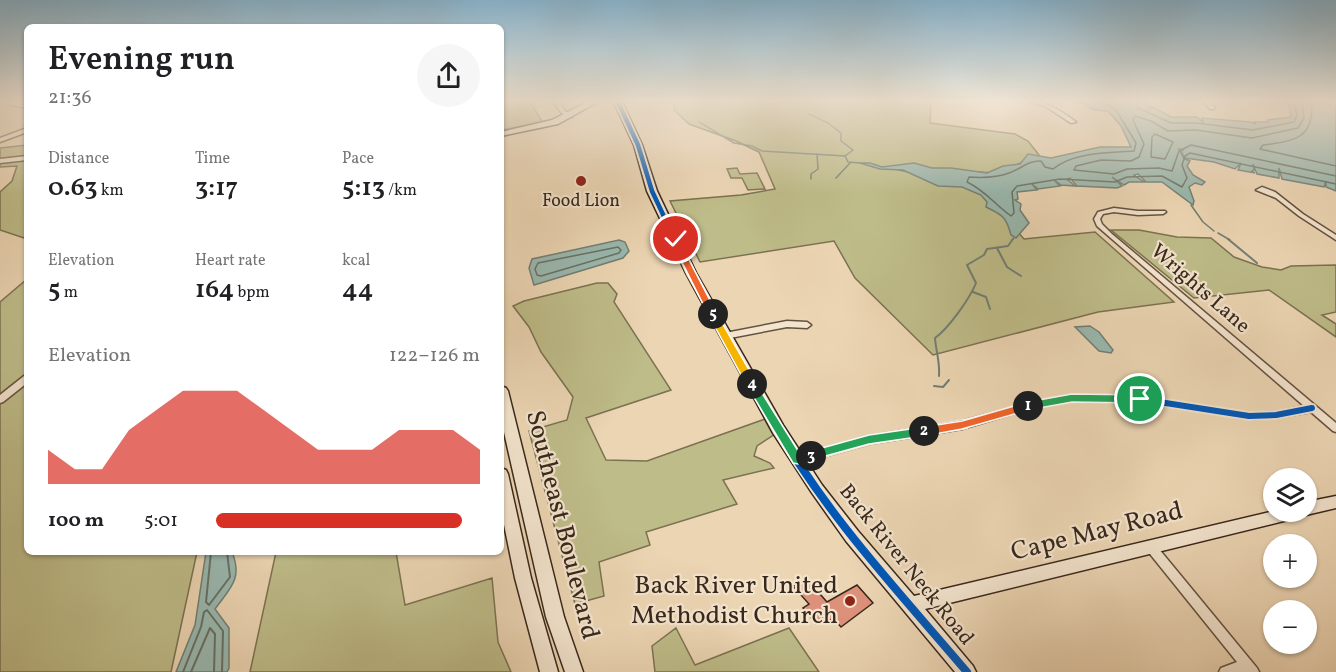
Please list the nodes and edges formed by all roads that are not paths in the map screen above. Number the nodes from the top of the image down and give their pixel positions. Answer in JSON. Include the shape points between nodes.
{"nodes":[{"id":1,"x":23,"y":131,"type":"edge"},
{"id":2,"x":632,"y":131,"type":"edge"},
{"id":3,"x":0,"y":140,"type":"edge"},
{"id":4,"x":24,"y":158,"type":"edge"},
{"id":5,"x":0,"y":161,"type":"edge"},
{"id":6,"x":1278,"y":197,"type":"dead end"},
{"id":7,"x":1163,"y":212,"type":"dead end"},
{"id":8,"x":1336,"y":238,"type":"edge"},
{"id":9,"x":807,"y":325,"type":"dead end"},
{"id":10,"x":726,"y":336,"type":"junction"},
{"id":11,"x":24,"y":380,"type":"edge"},
{"id":12,"x":0,"y":400,"type":"edge"},
{"id":13,"x":504,"y":404,"type":"edge"},
{"id":14,"x":1312,"y":408,"type":"junction"},
{"id":15,"x":1336,"y":429,"type":"edge"},
{"id":16,"x":798,"y":460,"type":"junction"},
{"id":17,"x":504,"y":488,"type":"edge"},
{"id":18,"x":1336,"y":502,"type":"edge"},
{"id":19,"x":1317,"y":506,"type":"edge"},
{"id":20,"x":1263,"y":519,"type":"edge"},
{"id":21,"x":1149,"y":545,"type":"junction"},
{"id":22,"x":910,"y":605,"type":"junction"},
{"id":23,"x":1249,"y":669,"type":"edge"},
{"id":24,"x":549,"y":672,"type":"edge"},
{"id":25,"x":574,"y":672,"type":"edge"},
{"id":26,"x":967,"y":672,"type":"edge"},
{"id":27,"x":1225,"y":672,"type":"edge"}],
"edges":[{"from":1,"to":3,"type":"street"},
{"from":2,"to":10,"type":"street","name":"Back River Neck Road","via":[[655,197]]},
{"from":4,"to":5,"type":"street"},
{"from":6,"to":8,"type":"street"},
{"from":7,"to":14,"type":"street","name":"Wrights Lane","via":[[1108,210],[1097,219],[1110,235]]},
{"from":9,"to":10,"type":"street","via":[[787,324]]},
{"from":10,"to":16,"type":"street","name":"Back River Neck Road"},
{"from":11,"to":12,"type":"street"},
{"from":13,"to":25,"type":"street","name":"Southeast Boulevard","via":[[555,617]]},
{"from":14,"to":15,"type":"street","name":"Wrights Lane"},
{"from":14,"to":16,"type":"street","via":[[1250,416],[1140,399],[1072,398],[962,425],[869,440]]},
{"from":16,"to":22,"type":"street","name":"Back River Neck Road","via":[[852,537]]},
{"from":17,"to":24,"type":"street","name":"Southeast Boulevard"},
{"from":18,"to":19,"type":"street"},
{"from":20,"to":21,"type":"street","name":"Cape May Road"},
{"from":21,"to":22,"type":"street","name":"Cape May Road"},
{"from":21,"to":23,"type":"street"},
{"from":22,"to":26,"type":"street","name":"Back River Neck Road"},
{"from":23,"to":27,"type":"street"}]}
